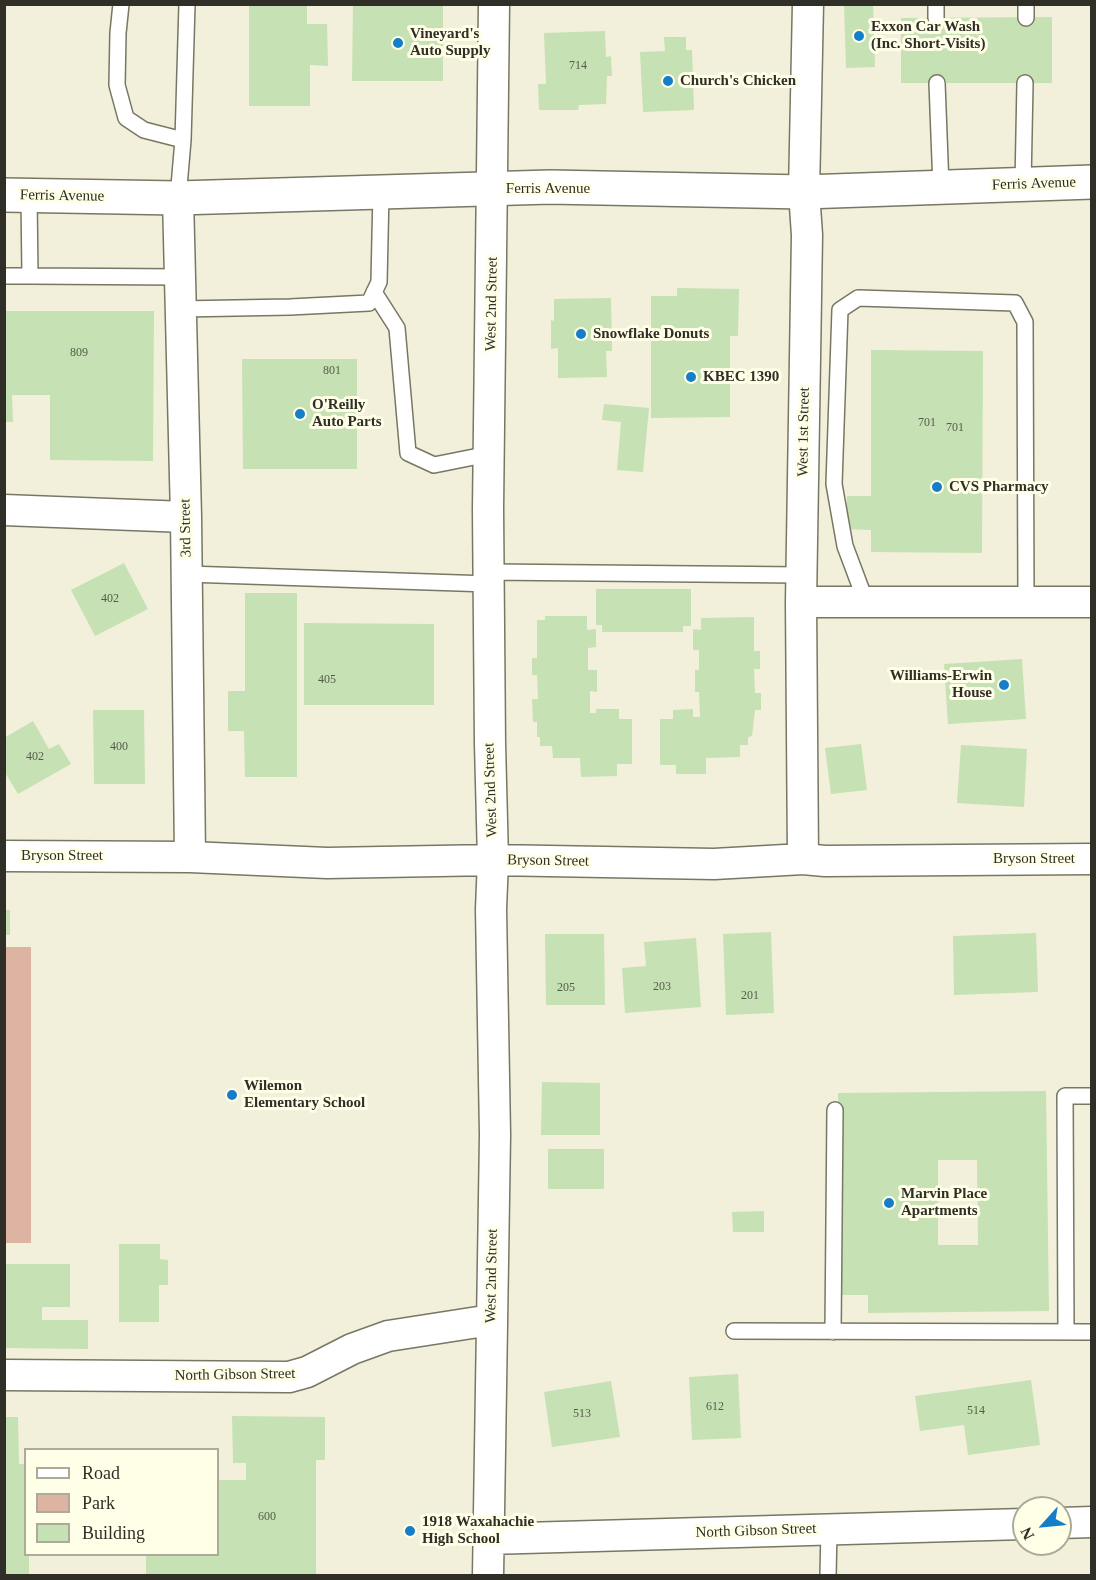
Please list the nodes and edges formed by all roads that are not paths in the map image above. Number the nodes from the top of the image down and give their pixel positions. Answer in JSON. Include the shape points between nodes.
{"nodes":[{"id":1,"x":121,"y":4,"type":"edge"},
{"id":2,"x":187,"y":4,"type":"edge"},
{"id":3,"x":494,"y":4,"type":"edge"},
{"id":4,"x":808,"y":4,"type":"edge"},
{"id":5,"x":937,"y":83,"type":"dead end"},
{"id":6,"x":1025,"y":83,"type":"dead end"},
{"id":7,"x":183,"y":140,"type":"junction"},
{"id":8,"x":1092,"y":182,"type":"edge"},
{"id":9,"x":1023,"y":184,"type":"junction"},
{"id":10,"x":941,"y":188,"type":"junction"},
{"id":11,"x":493,"y":189,"type":"junction"},
{"id":12,"x":381,"y":192,"type":"junction"},
{"id":13,"x":804,"y":192,"type":"junction"},
{"id":14,"x":17,"y":195,"type":"edge"},
{"id":15,"x":178,"y":198,"type":"junction"},
{"id":16,"x":4,"y":276,"type":"edge"},
{"id":17,"x":30,"y":276,"type":"junction"},
{"id":18,"x":180,"y":277,"type":"junction"},
{"id":19,"x":374,"y":292,"type":"junction"},
{"id":20,"x":181,"y":309,"type":"junction"},
{"id":21,"x":489,"y":454,"type":"junction"},
{"id":22,"x":4,"y":510,"type":"edge"},
{"id":23,"x":186,"y":517,"type":"junction"},
{"id":24,"x":187,"y":574,"type":"junction"},
{"id":25,"x":489,"y":578,"type":"junction"},
{"id":26,"x":801,"y":588,"type":"junction"},
{"id":27,"x":866,"y":602,"type":"junction"},
{"id":28,"x":1026,"y":602,"type":"junction"},
{"id":29,"x":1092,"y":602,"type":"edge"},
{"id":30,"x":4,"y":856,"type":"edge"},
{"id":31,"x":190,"y":857,"type":"junction"},
{"id":32,"x":802,"y":859,"type":"junction"},
{"id":33,"x":1092,"y":859,"type":"edge"},
{"id":34,"x":493,"y":860,"type":"junction"},
{"id":35,"x":1092,"y":1096,"type":"edge"},
{"id":36,"x":835,"y":1110,"type":"dead end"},
{"id":37,"x":491,"y":1320,"type":"junction"},
{"id":38,"x":734,"y":1331,"type":"dead end"},
{"id":39,"x":833,"y":1332,"type":"junction"},
{"id":40,"x":1066,"y":1332,"type":"junction"},
{"id":41,"x":1092,"y":1332,"type":"edge"},
{"id":42,"x":4,"y":1375,"type":"edge"},
{"id":43,"x":1092,"y":1522,"type":"edge"},
{"id":44,"x":1072,"y":1523,"type":"edge"},
{"id":45,"x":1012,"y":1524,"type":"edge"},
{"id":46,"x":829,"y":1529,"type":"junction"},
{"id":47,"x":488,"y":1539,"type":"junction"},
{"id":48,"x":488,"y":1575,"type":"edge"},
{"id":49,"x":828,"y":1575,"type":"edge"}],
"edges":[{"from":1,"to":7,"type":"lane","via":[[117,86],[126,118],[144,130]]},
{"from":2,"to":7,"type":"lane"},
{"from":3,"to":11,"type":"street","name":"West 2nd Street"},
{"from":4,"to":13,"type":"street","name":"West 1st Street"},
{"from":5,"to":10,"type":"lane"},
{"from":6,"to":9,"type":"lane"},
{"from":7,"to":15,"type":"lane"},
{"from":8,"to":9,"type":"main road","name":"Ferris Avenue"},
{"from":9,"to":10,"type":"main road","name":"Ferris Avenue"},
{"from":10,"to":13,"type":"main road","name":"Ferris Avenue"},
{"from":11,"to":12,"type":"main road","name":"Ferris Avenue"},
{"from":11,"to":13,"type":"main road","name":"Ferris Avenue"},
{"from":11,"to":21,"type":"street","name":"West 2nd Street"},
{"from":12,"to":15,"type":"main road","name":"Ferris Avenue"},
{"from":12,"to":19,"type":"lane","via":[[379,282]]},
{"from":13,"to":26,"type":"street","name":"West 1st Street","via":[[807,235]]},
{"from":14,"to":15,"type":"main road","name":"Ferris Avenue"},
{"from":14,"to":17,"type":"lane"},
{"from":15,"to":18,"type":"street","name":"3rd Street"},
{"from":16,"to":17,"type":"lane"},
{"from":17,"to":18,"type":"lane"},
{"from":18,"to":20,"type":"street","name":"3rd Street"},
{"from":19,"to":20,"type":"lane","via":[[369,303]]},
{"from":19,"to":21,"type":"lane","via":[[397,328],[408,453],[434,465]]},
{"from":20,"to":23,"type":"street","name":"3rd Street"},
{"from":21,"to":25,"type":"street","name":"West 2nd Street"},
{"from":22,"to":23,"type":"street"},
{"from":23,"to":24,"type":"street","name":"3rd Street"},
{"from":24,"to":25,"type":"lane"},
{"from":24,"to":31,"type":"street","name":"3rd Street"},
{"from":25,"to":26,"type":"lane"},
{"from":25,"to":34,"type":"street","name":"West 2nd Street"},
{"from":26,"to":27,"type":"street"},
{"from":26,"to":32,"type":"street","name":"West 1st Street"},
{"from":27,"to":28,"type":"street"},
{"from":27,"to":28,"type":"lane","via":[[845,546],[834,484],[840,310],[858,298],[1015,303],[1025,322]]},
{"from":28,"to":29,"type":"street"},
{"from":30,"to":31,"type":"street","name":"Bryson Street"},
{"from":31,"to":34,"type":"street","name":"Bryson Street","via":[[327,862]]},
{"from":32,"to":33,"type":"street","name":"Bryson Street"},
{"from":32,"to":34,"type":"street","name":"Bryson Street","via":[[714,864]]},
{"from":34,"to":37,"type":"street","name":"West 2nd Street","via":[[495,1135]]},
{"from":35,"to":40,"type":"lane","via":[[1065,1096]]},
{"from":36,"to":39,"type":"lane"},
{"from":37,"to":42,"type":"street","name":"North Gibson Street","via":[[388,1336],[290,1377]]},
{"from":37,"to":47,"type":"street","name":"West 2nd Street"},
{"from":38,"to":39,"type":"lane"},
{"from":39,"to":40,"type":"lane"},
{"from":40,"to":41,"type":"lane"},
{"from":43,"to":44,"type":"street"},
{"from":45,"to":46,"type":"street","name":"North Gibson Street"},
{"from":46,"to":47,"type":"street","name":"North Gibson Street"},
{"from":46,"to":49,"type":"lane"},
{"from":47,"to":48,"type":"street","name":"West 2nd Street"}]}
